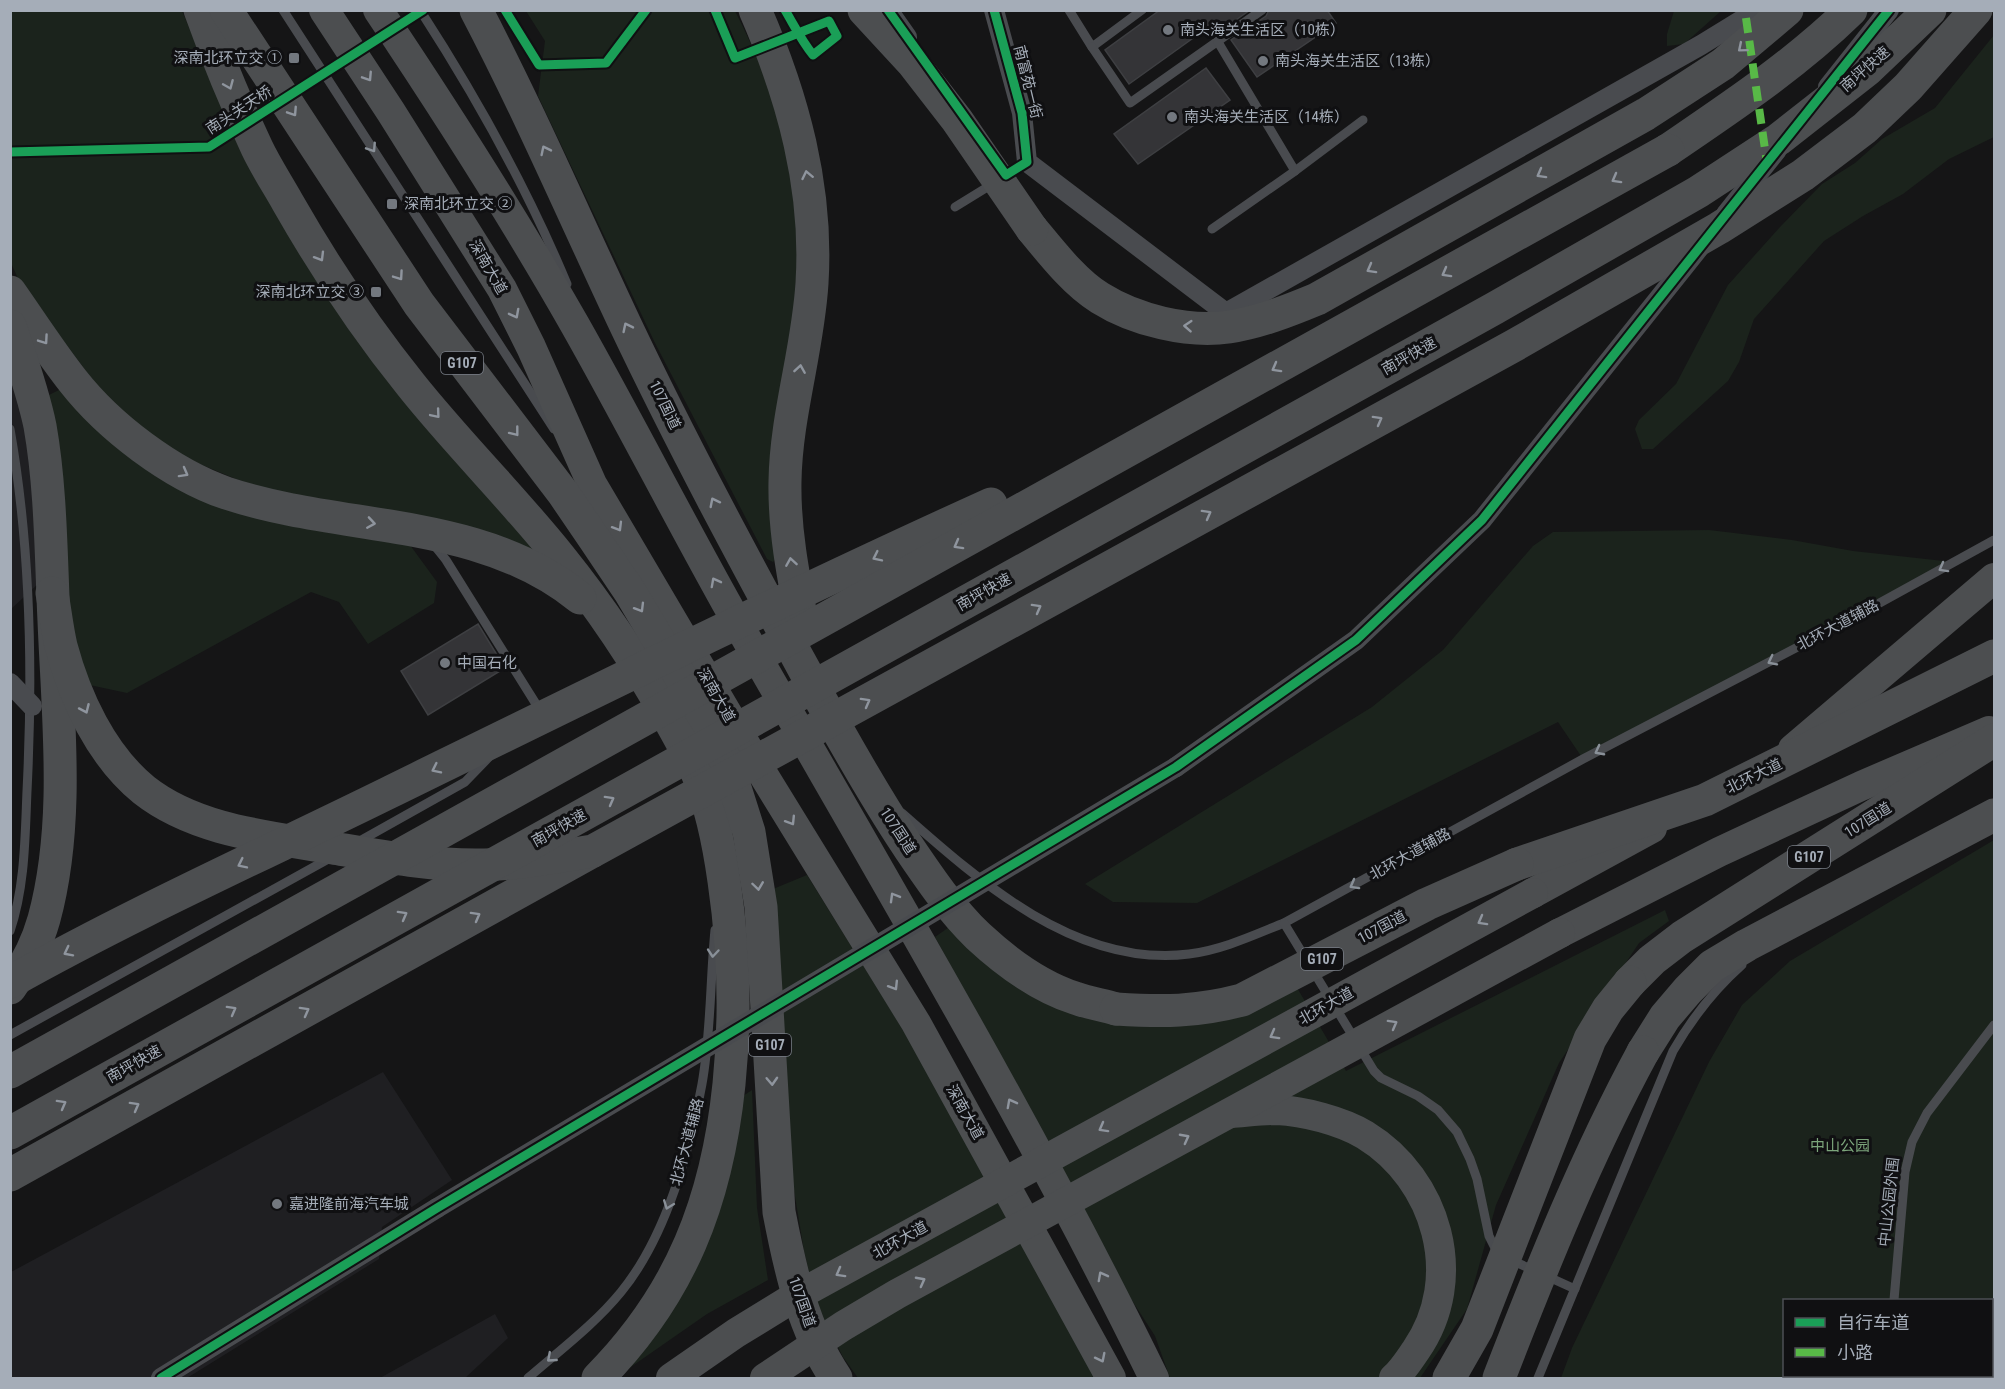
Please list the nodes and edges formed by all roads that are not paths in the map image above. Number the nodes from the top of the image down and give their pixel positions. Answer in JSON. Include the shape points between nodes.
{"nodes":[{"id":1,"x":200,"y":10,"type":"edge"},
{"id":2,"x":226,"y":10,"type":"edge"},
{"id":3,"x":283,"y":10,"type":"edge"},
{"id":4,"x":324,"y":10,"type":"edge"},
{"id":5,"x":378,"y":10,"type":"edge"},
{"id":6,"x":420,"y":10,"type":"edge"},
{"id":7,"x":476,"y":10,"type":"edge"},
{"id":8,"x":755,"y":10,"type":"edge"},
{"id":9,"x":864,"y":10,"type":"edge"},
{"id":10,"x":888,"y":10,"type":"edge"},
{"id":11,"x":994,"y":10,"type":"edge"},
{"id":12,"x":1069,"y":10,"type":"edge"},
{"id":13,"x":1142,"y":10,"type":"edge"},
{"id":14,"x":1262,"y":10,"type":"edge"},
{"id":15,"x":1758,"y":10,"type":"edge"},
{"id":16,"x":1786,"y":10,"type":"edge"},
{"id":17,"x":1851,"y":10,"type":"edge"},
{"id":18,"x":1889,"y":10,"type":"edge"},
{"id":19,"x":1930,"y":10,"type":"edge"},
{"id":20,"x":1976,"y":10,"type":"edge"},
{"id":21,"x":1218,"y":42,"type":"junction"},
{"id":22,"x":1092,"y":47,"type":"junction"},
{"id":23,"x":1363,"y":120,"type":"dead end"},
{"id":24,"x":1027,"y":162,"type":"junction"},
{"id":25,"x":1295,"y":171,"type":"junction"},
{"id":26,"x":1006,"y":175,"type":"junction"},
{"id":27,"x":955,"y":207,"type":"dead end"},
{"id":28,"x":1212,"y":229,"type":"dead end"},
{"id":29,"x":10,"y":292,"type":"edge"},
{"id":30,"x":573,"y":298,"type":"dead end"},
{"id":31,"x":578,"y":309,"type":"dead end"},
{"id":32,"x":10,"y":326,"type":"edge"},
{"id":33,"x":621,"y":408,"type":"junction"},
{"id":34,"x":10,"y":429,"type":"edge"},
{"id":35,"x":1161,"y":432,"type":"junction"},
{"id":36,"x":592,"y":483,"type":"junction"},
{"id":37,"x":409,"y":529,"type":"junction"},
{"id":38,"x":1995,"y":540,"type":"edge"},
{"id":39,"x":1995,"y":578,"type":"edge"},
{"id":40,"x":52,"y":593,"type":"junction"},
{"id":41,"x":612,"y":627,"type":"junction"},
{"id":42,"x":1995,"y":656,"type":"edge"},
{"id":43,"x":635,"y":662,"type":"junction"},
{"id":44,"x":10,"y":683,"type":"edge"},
{"id":45,"x":822,"y":701,"type":"junction"},
{"id":46,"x":32,"y":706,"type":"junction"},
{"id":47,"x":541,"y":712,"type":"junction"},
{"id":48,"x":702,"y":712,"type":"junction"},
{"id":49,"x":1995,"y":729,"type":"edge"},
{"id":50,"x":1995,"y":740,"type":"edge"},
{"id":51,"x":844,"y":743,"type":"junction"},
{"id":52,"x":1770,"y":768,"type":"junction"},
{"id":53,"x":760,"y":771,"type":"junction"},
{"id":54,"x":1705,"y":800,"type":"junction"},
{"id":55,"x":1995,"y":814,"type":"edge"},
{"id":56,"x":593,"y":851,"type":"junction"},
{"id":57,"x":720,"y":852,"type":"junction"},
{"id":58,"x":1816,"y":910,"type":"junction"},
{"id":59,"x":1284,"y":923,"type":"junction"},
{"id":60,"x":10,"y":931,"type":"edge"},
{"id":61,"x":1758,"y":951,"type":"dead end"},
{"id":62,"x":1750,"y":958,"type":"dead end"},
{"id":63,"x":10,"y":982,"type":"edge"},
{"id":64,"x":10,"y":988,"type":"edge"},
{"id":65,"x":1995,"y":1025,"type":"edge"},
{"id":66,"x":10,"y":1035,"type":"edge"},
{"id":67,"x":10,"y":1072,"type":"edge"},
{"id":68,"x":1231,"y":1113,"type":"junction"},
{"id":69,"x":10,"y":1133,"type":"edge"},
{"id":70,"x":10,"y":1175,"type":"edge"},
{"id":71,"x":1575,"y":1289,"type":"junction"},
{"id":72,"x":1894,"y":1299,"type":"edge"},
{"id":73,"x":1129,"y":1328,"type":"junction"},
{"id":74,"x":161,"y":1378,"type":"edge"},
{"id":75,"x":528,"y":1378,"type":"edge"},
{"id":76,"x":598,"y":1378,"type":"edge"},
{"id":77,"x":671,"y":1378,"type":"edge"},
{"id":78,"x":765,"y":1378,"type":"edge"},
{"id":79,"x":836,"y":1378,"type":"edge"},
{"id":80,"x":1112,"y":1378,"type":"edge"},
{"id":81,"x":1154,"y":1378,"type":"edge"},
{"id":82,"x":1175,"y":1378,"type":"edge"},
{"id":83,"x":1394,"y":1378,"type":"edge"},
{"id":84,"x":1449,"y":1378,"type":"edge"},
{"id":85,"x":1499,"y":1378,"type":"edge"},
{"id":86,"x":1538,"y":1378,"type":"edge"}],
"edges":[{"from":1,"to":41,"type":"highway","one_way":true,"via":[[259,152],[328,271],[411,384],[558,554]]},
{"from":2,"to":48,"type":"highway","name":"107国道","number":"G107","one_way":true,"via":[[396,273],[563,493],[630,592]]},
{"from":3,"to":36,"type":"lane","one_way":true,"via":[[533,400]]},
{"from":4,"to":36,"type":"main road","name":"深南大道","one_way":true,"via":[[502,289]]},
{"from":5,"to":33,"type":"main road","via":[[526,241]]},
{"from":6,"to":30,"type":"lane","via":[[514,169]]},
{"from":45,"to":7,"type":"highway","name":"107国道","number":"G107","one_way":true,"via":[[671,419]]},
{"from":45,"to":8,"type":"highway","one_way":true,"via":[[808,656],[790,559],[785,480],[812,285],[809,187],[791,107],[775,55]]},
{"from":16,"to":9,"type":"highway","one_way":true,"bridge":true,"via":[[1723,64],[1646,114],[1317,299],[1275,316],[1227,327],[1184,326],[1141,318],[1099,298],[1064,267],[1032,229],[957,120],[912,62]]},
{"from":10,"to":26,"type":"street"},
{"from":11,"to":24,"type":"street","name":"南富苑一街","via":[[1022,113]]},
{"from":12,"to":22,"type":"lane"},
{"from":13,"to":22,"type":"lane"},
{"from":14,"to":21,"type":"lane"},
{"from":15,"to":24,"type":"street","via":[[1226,314]]},
{"from":17,"to":35,"type":"highway","one_way":true,"bridge":true,"via":[[1748,95],[1668,150]]},
{"from":18,"to":74,"type":"street","bridge":true,"via":[[1482,520],[1356,640],[1176,767],[437,1208]]},
{"from":69,"to":19,"type":"highway","name":"南坪快速","one_way":true,"bridge":true,"via":[[1698,192],[1779,139],[1866,70]]},
{"from":56,"to":20,"type":"highway","one_way":true,"bridge":true,"via":[[1504,351],[1719,228],[1803,175],[1865,128],[1908,87]]},
{"from":21,"to":22,"type":"lane","via":[[1130,103]]},
{"from":21,"to":25,"type":"lane"},
{"from":23,"to":25,"type":"lane"},
{"from":24,"to":26,"type":"street"},
{"from":25,"to":28,"type":"lane"},
{"from":26,"to":27,"type":"lane"},
{"from":29,"to":37,"type":"highway","one_way":true,"via":[[75,383],[106,416],[185,474],[224,492],[266,504]]},
{"from":31,"to":33,"type":"lane"},
{"from":32,"to":40,"type":"highway","via":[[40,426]]},
{"from":73,"to":33,"type":"main road","one_way":true,"via":[[980,1045],[732,614]]},
{"from":34,"to":46,"type":"lane","via":[[23,529]]},
{"from":35,"to":63,"type":"highway","one_way":true,"bridge":true,"via":[[921,536],[257,857]]},
{"from":35,"to":67,"type":"highway","one_way":true,"bridge":true},
{"from":36,"to":53,"type":"main road","name":"深南大道","one_way":true},
{"from":37,"to":41,"type":"highway","via":[[513,557],[575,594]]},
{"from":37,"to":47,"type":"lane","via":[[440,552]]},
{"from":38,"to":59,"type":"lane","name":"北环大道辅路","one_way":true},
{"from":39,"to":52,"type":"main road"},
{"from":40,"to":56,"type":"highway","one_way":true,"bridge":true,"via":[[61,645],[91,723],[116,761],[144,789],[181,813],[238,832],[413,862],[477,865]]},
{"from":40,"to":64,"type":"highway","bridge":true,"via":[[60,770],[53,876],[44,920],[26,964]]},
{"from":41,"to":43,"type":"highway"},
{"from":42,"to":52,"type":"highway","name":"北环大道","number":"G107"},
{"from":43,"to":47,"type":"lane"},
{"from":43,"to":57,"type":"highway","via":[[697,773]]},
{"from":44,"to":46,"type":"street"},
{"from":45,"to":51,"type":"highway","name":"107国道","number":"G107"},
{"from":46,"to":60,"type":"lane","via":[[23,869]]},
{"from":47,"to":66,"type":"lane","via":[[513,730],[475,774],[454,789]]},
{"from":48,"to":53,"type":"highway"},
{"from":48,"to":79,"type":"highway","name":"107国道","number":"G107","one_way":true,"via":[[737,794],[757,879],[765,944],[779,1212],[788,1257],[803,1311]]},
{"from":68,"to":49,"type":"main road","one_way":true,"bridge":true,"via":[[1560,933],[1719,852]]},
{"from":50,"to":84,"type":"highway","name":"107国道","number":"G107","bridge":true,"via":[[1682,937],[1630,982],[1590,1039],[1477,1329]]},
{"from":51,"to":54,"type":"highway","name":"107国道","number":"G107","bridge":true,"via":[[927,875],[977,935],[1040,983],[1076,999],[1154,1011],[1186,1011],[1242,1000],[1427,904],[1517,864]]},
{"from":51,"to":59,"type":"lane","name":"北环大道辅路","via":[[894,806],[973,874],[1026,911],[1100,945],[1143,954],[1189,954],[1236,942]]},
{"from":52,"to":54,"type":"highway","name":"北环大道","number":"G107"},
{"from":53,"to":80,"type":"main road","name":"深南大道","one_way":true,"via":[[916,1023]]},
{"from":54,"to":77,"type":"main road","name":"北环大道","one_way":true,"bridge":true,"via":[[794,1298]]},
{"from":55,"to":58,"type":"highway"},
{"from":70,"to":56,"type":"highway","one_way":true},
{"from":57,"to":75,"type":"lane","name":"北环大道辅路","one_way":true,"via":[[702,1084],[676,1185],[643,1259],[622,1291]]},
{"from":57,"to":76,"type":"highway","via":[[734,996],[727,1106],[716,1163],[695,1232],[662,1300]]},
{"from":58,"to":61,"type":"lane"},
{"from":58,"to":85,"type":"highway","bridge":true,"via":[[1712,966],[1665,1017],[1624,1087],[1559,1224]]},
{"from":59,"to":71,"type":"lane","via":[[1374,1071],[1438,1110],[1457,1132],[1477,1179],[1489,1236],[1498,1254]]},
{"from":62,"to":71,"type":"lane","via":[[1705,1003],[1673,1051]]},
{"from":65,"to":72,"type":"lane","name":"中山公园外围","via":[[1927,1113],[1912,1142],[1905,1172]]},
{"from":78,"to":68,"type":"main road","one_way":true,"bridge":true,"via":[[897,1294]]},
{"from":68,"to":83,"type":"main road","via":[[1278,1110],[1322,1117],[1364,1134],[1396,1159],[1422,1193],[1437,1231],[1441,1272],[1437,1305],[1424,1338]]},
{"from":71,"to":86,"type":"lane"},
{"from":73,"to":81,"type":"main road"},
{"from":73,"to":82,"type":"main road"}]}
